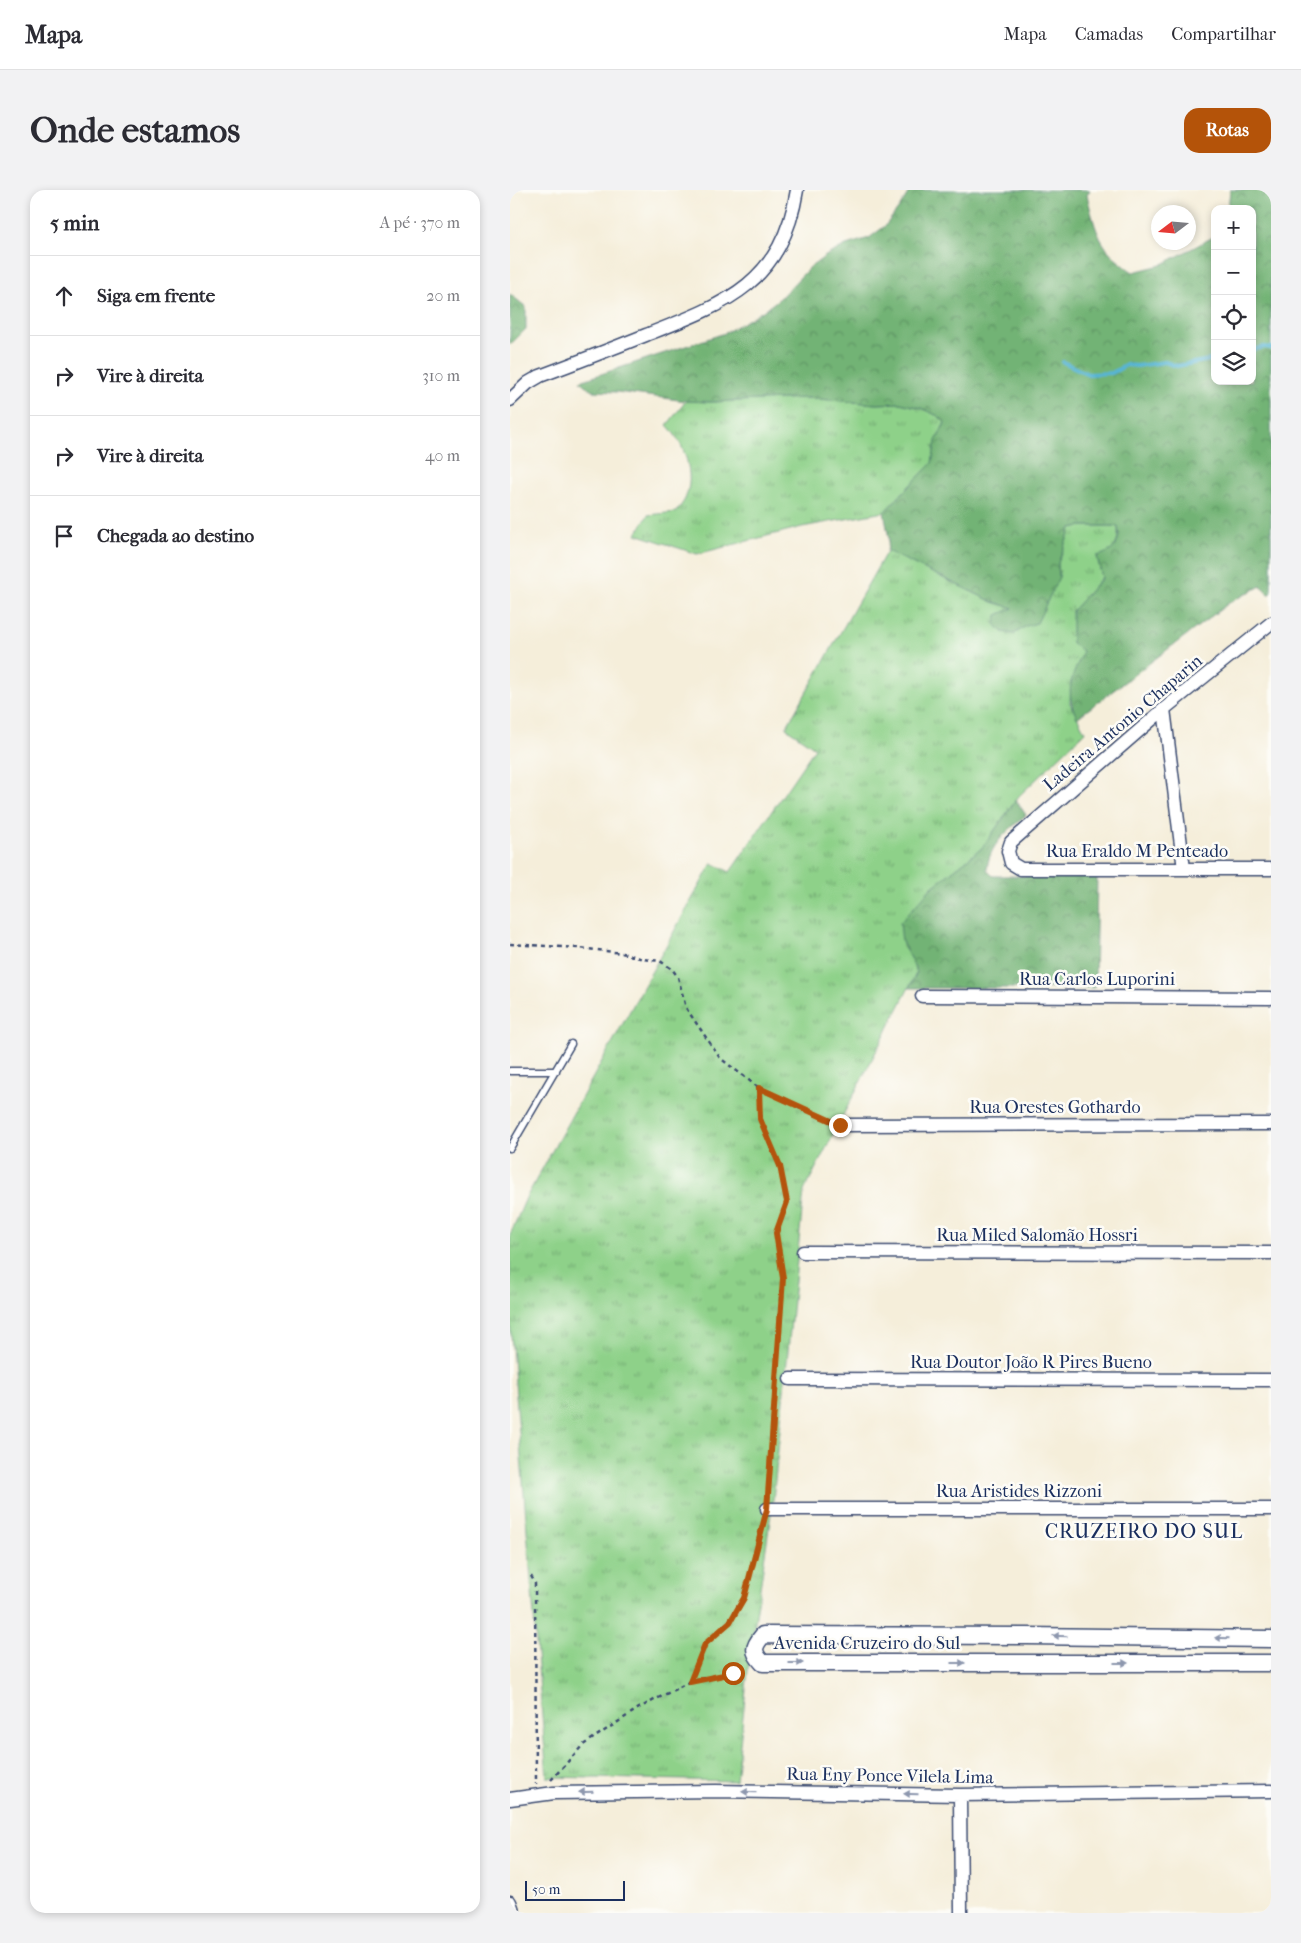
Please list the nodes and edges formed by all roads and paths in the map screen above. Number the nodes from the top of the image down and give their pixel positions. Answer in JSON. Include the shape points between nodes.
{"nodes":[{"id":1,"x":797,"y":190,"type":"edge"},
{"id":2,"x":510,"y":400,"type":"edge"},
{"id":3,"x":1271,"y":623,"type":"edge"},
{"id":4,"x":1164,"y":709,"type":"junction"},
{"id":5,"x":1009,"y":858,"type":"joint"},
{"id":6,"x":1184,"y":869,"type":"junction"},
{"id":7,"x":1271,"y":869,"type":"edge"},
{"id":8,"x":510,"y":944,"type":"edge"},
{"id":9,"x":922,"y":996,"type":"dead end"},
{"id":10,"x":1271,"y":998,"type":"edge"},
{"id":11,"x":571,"y":1044,"type":"dead end"},
{"id":12,"x":510,"y":1071,"type":"edge"},
{"id":13,"x":556,"y":1071,"type":"junction"},
{"id":14,"x":759,"y":1088,"type":"junction"},
{"id":15,"x":1271,"y":1124,"type":"edge"},
{"id":16,"x":840,"y":1125,"type":"joint"},
{"id":17,"x":510,"y":1148,"type":"edge"},
{"id":18,"x":803,"y":1252,"type":"dead end"},
{"id":19,"x":1271,"y":1253,"type":"edge"},
{"id":20,"x":790,"y":1380,"type":"dead end"},
{"id":21,"x":1271,"y":1380,"type":"edge"},
{"id":22,"x":767,"y":1509,"type":"junction"},
{"id":23,"x":1271,"y":1509,"type":"edge"},
{"id":24,"x":531,"y":1576,"type":"dead end"},
{"id":25,"x":1027,"y":1636,"type":"junction"},
{"id":26,"x":1271,"y":1639,"type":"edge"},
{"id":27,"x":1027,"y":1663,"type":"junction"},
{"id":28,"x":1271,"y":1663,"type":"edge"},
{"id":29,"x":733,"y":1673,"type":"dead end"},
{"id":30,"x":690,"y":1682,"type":"junction"},
{"id":31,"x":1271,"y":1790,"type":"edge"},
{"id":32,"x":960,"y":1795,"type":"junction"},
{"id":33,"x":536,"y":1796,"type":"junction"},
{"id":34,"x":510,"y":1799,"type":"edge"},
{"id":35,"x":510,"y":1902,"type":"edge"},
{"id":36,"x":514,"y":1913,"type":"edge"},
{"id":37,"x":961,"y":1913,"type":"edge"}],
"edges":[{"from":1,"to":2,"type":"street","via":[[789,226],[781,243],[744,289],[705,312],[540,376]]},
{"from":3,"to":4,"type":"street","name":"Ladeira Antonio Chaparin"},
{"from":4,"to":5,"type":"street","name":"Ladeira Antonio Chaparin","via":[[1011,842]]},
{"from":4,"to":6,"type":"street"},
{"from":5,"to":6,"type":"street","name":"Rua Eraldo M Penteado","via":[[1021,869]]},
{"from":6,"to":7,"type":"street","name":"Rua Eraldo M Penteado"},
{"from":8,"to":14,"type":"path","via":[[580,948],[660,961],[678,977],[686,1008],[720,1058]]},
{"from":9,"to":10,"type":"street","name":"Rua Carlos Luporini"},
{"from":11,"to":13,"type":"lane"},
{"from":12,"to":13,"type":"lane"},
{"from":13,"to":17,"type":"lane"},
{"from":14,"to":16,"type":"path"},
{"from":14,"to":22,"type":"path","via":[[760,1119],[780,1166],[787,1202],[776,1233],[783,1278]]},
{"from":15,"to":16,"type":"street","name":"Rua Orestes Gothardo"},
{"from":18,"to":19,"type":"street","name":"Rua Miled Salomão Hossri"},
{"from":20,"to":21,"type":"street","name":"Rua Doutor João R Pires Bueno"},
{"from":22,"to":23,"type":"street","name":"Rua Aristides Rizzoni"},
{"from":22,"to":30,"type":"path","via":[[744,1598],[730,1622],[705,1644]]},
{"from":24,"to":33,"type":"path","via":[[535,1583]]},
{"from":26,"to":25,"type":"street","name":"Avenida Cruzeiro do Sul","one_way":true},
{"from":25,"to":27,"type":"street"},
{"from":25,"to":27,"type":"street","name":"Avenida Cruzeiro do Sul","one_way":true,"via":[[763,1635],[755,1650],[763,1663]]},
{"from":27,"to":28,"type":"street","name":"Avenida Cruzeiro do Sul","one_way":true},
{"from":29,"to":30,"type":"path"},
{"from":30,"to":33,"type":"path","via":[[639,1708],[583,1745]]},
{"from":31,"to":32,"type":"street","name":"Rua Eny Ponce Vilela Lima"},
{"from":32,"to":33,"type":"street","name":"Rua Eny Ponce Vilela Lima","one_way":true,"via":[[716,1791]]},
{"from":32,"to":37,"type":"street"},
{"from":33,"to":34,"type":"street","name":"Rua Eny Ponce Vilela Lima"},
{"from":35,"to":36,"type":"street"}]}
